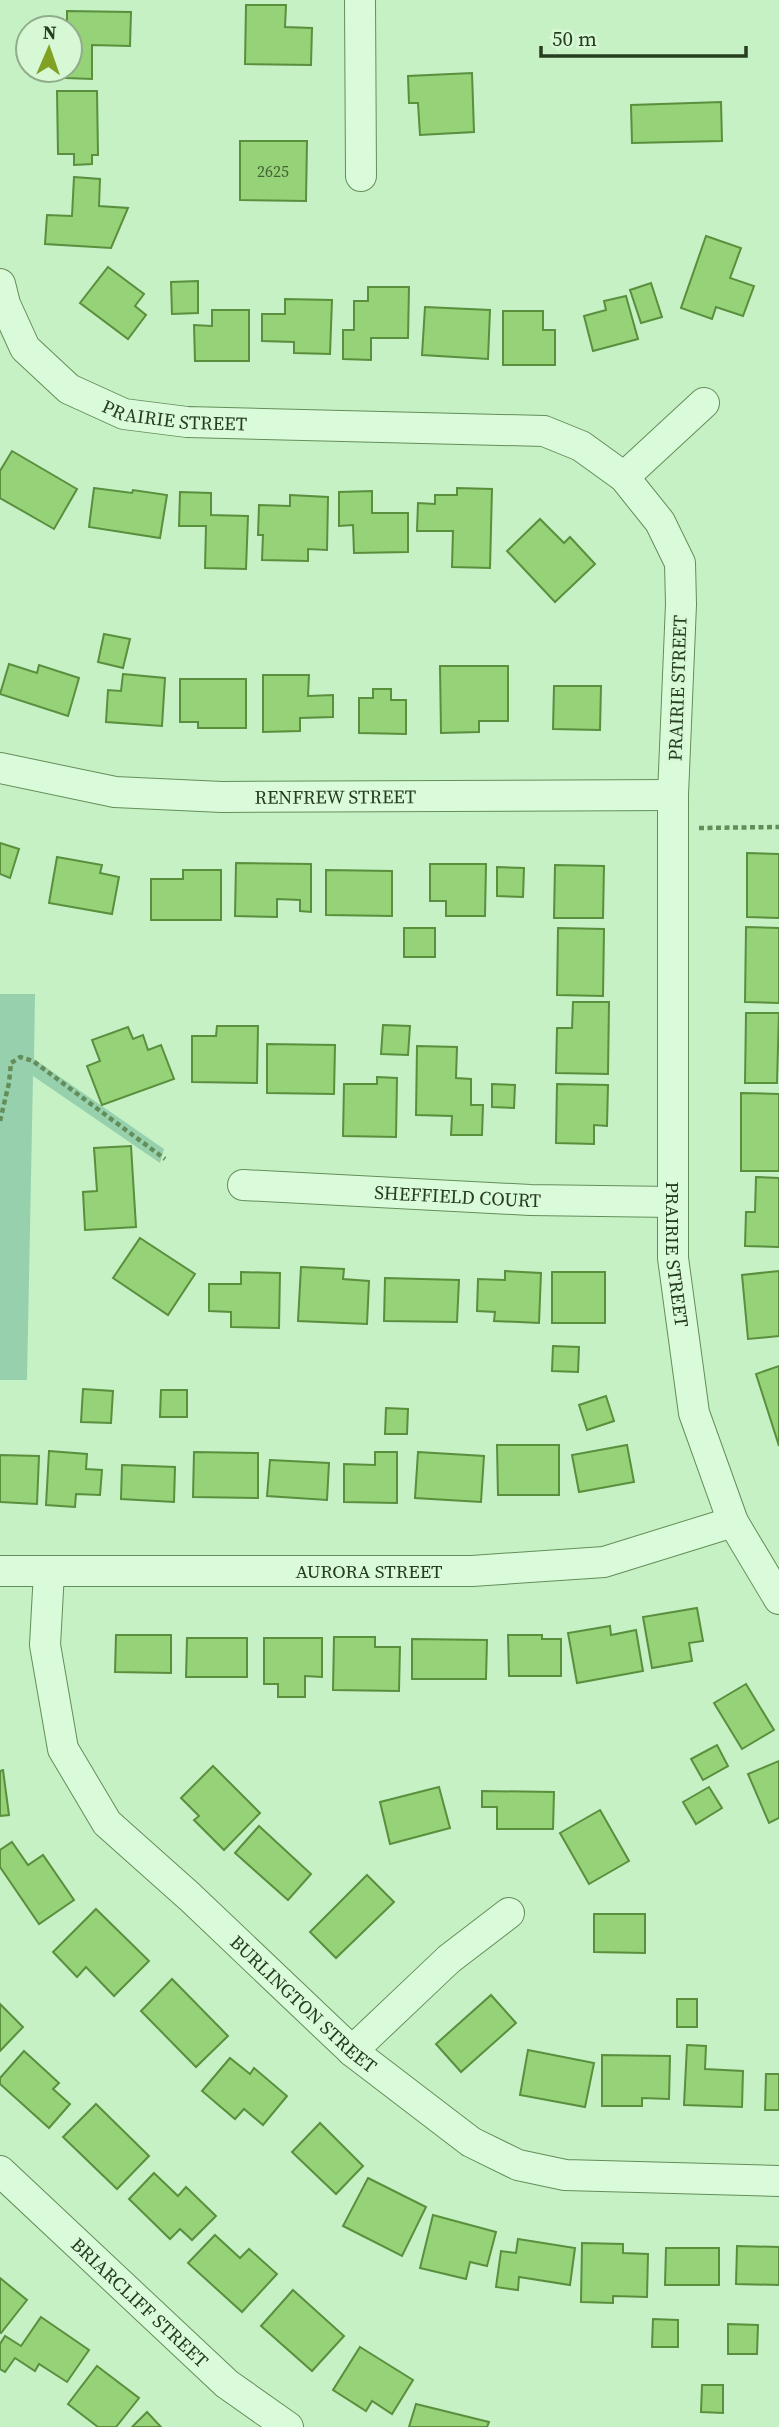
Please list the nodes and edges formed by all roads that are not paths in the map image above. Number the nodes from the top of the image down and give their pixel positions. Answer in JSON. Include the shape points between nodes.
{"nodes":[{"id":1,"x":360,"y":0,"type":"edge"},
{"id":2,"x":361,"y":176,"type":"dead end"},
{"id":3,"x":0,"y":285,"type":"edge"},
{"id":4,"x":704,"y":403,"type":"dead end"},
{"id":5,"x":624,"y":477,"type":"junction"},
{"id":6,"x":0,"y":768,"type":"edge"},
{"id":7,"x":673,"y":795,"type":"junction"},
{"id":8,"x":243,"y":1185,"type":"dead end"},
{"id":9,"x":672,"y":1202,"type":"junction"},
{"id":10,"x":733,"y":1522,"type":"junction"},
{"id":11,"x":0,"y":1571,"type":"edge"},
{"id":12,"x":49,"y":1572,"type":"junction"},
{"id":13,"x":779,"y":1599,"type":"edge"},
{"id":14,"x":509,"y":1913,"type":"dead end"},
{"id":15,"x":352,"y":2052,"type":"junction"},
{"id":16,"x":0,"y":2171,"type":"edge"},
{"id":17,"x":779,"y":2181,"type":"edge"},
{"id":18,"x":288,"y":2427,"type":"edge"}],
"edges":[{"from":1,"to":2,"type":"street"},
{"from":3,"to":5,"type":"street","name":"PRAIRIE STREET","via":[[24,348],[69,389],[124,414],[187,422],[544,431],[581,446]]},
{"from":4,"to":5,"type":"street"},
{"from":5,"to":7,"type":"street","name":"PRAIRIE STREET","via":[[660,522],[680,564]]},
{"from":6,"to":7,"type":"street","name":"RENFREW STREET","via":[[115,792],[222,797]]},
{"from":7,"to":9,"type":"street","name":"PRAIRIE STREET"},
{"from":8,"to":9,"type":"street","name":"SHEFFIELD COURT","via":[[530,1200]]},
{"from":9,"to":10,"type":"street","name":"PRAIRIE STREET","via":[[673,1258],[694,1413]]},
{"from":10,"to":12,"type":"street","name":"AURORA STREET","via":[[604,1562],[472,1571]]},
{"from":10,"to":13,"type":"street","name":"PRAIRIE STREET"},
{"from":11,"to":12,"type":"street","name":"AURORA STREET"},
{"from":12,"to":15,"type":"street","name":"BURLINGTON STREET","via":[[45,1646],[62,1749],[107,1823]]},
{"from":14,"to":15,"type":"street","via":[[449,1959]]},
{"from":15,"to":17,"type":"street","name":"BURLINGTON STREET","via":[[471,2142],[518,2165],[565,2175]]},
{"from":16,"to":18,"type":"street","name":"BRIARCLIFF STREET","via":[[227,2384]]}]}
